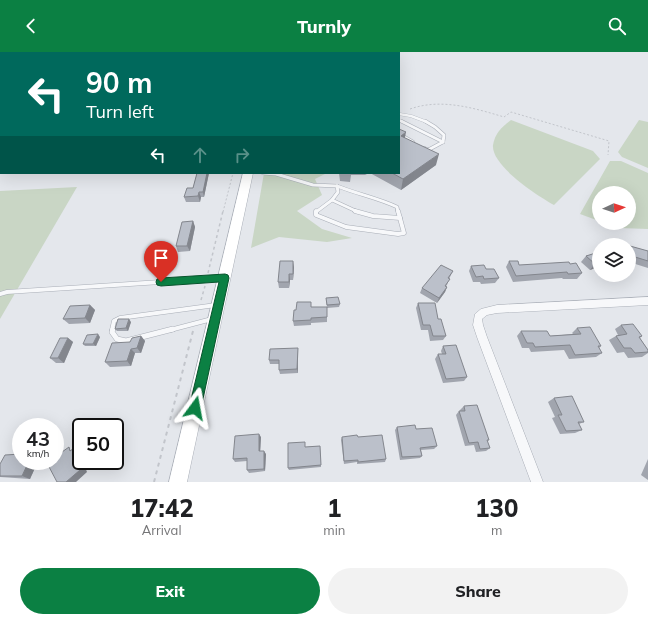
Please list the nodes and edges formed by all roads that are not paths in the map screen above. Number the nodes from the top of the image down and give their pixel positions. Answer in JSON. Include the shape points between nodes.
{"nodes":[{"id":1,"x":400,"y":114,"type":"edge"},
{"id":2,"x":400,"y":120,"type":"edge"},
{"id":3,"x":400,"y":135,"type":"edge"},
{"id":4,"x":443,"y":142,"type":"junction"},
{"id":5,"x":416,"y":144,"type":"edge"},
{"id":6,"x":422,"y":147,"type":"edge"},
{"id":7,"x":248,"y":174,"type":"edge"},
{"id":8,"x":276,"y":174,"type":"edge"},
{"id":9,"x":337,"y":186,"type":"junction"},
{"id":10,"x":332,"y":200,"type":"junction"},
{"id":11,"x":400,"y":218,"type":"junction"},
{"id":12,"x":225,"y":278,"type":"junction"},
{"id":13,"x":0,"y":294,"type":"edge"},
{"id":14,"x":648,"y":301,"type":"edge"},
{"id":15,"x":219,"y":305,"type":"junction"},
{"id":16,"x":215,"y":319,"type":"junction"},
{"id":17,"x":178,"y":482,"type":"edge"},
{"id":18,"x":537,"y":482,"type":"edge"}],
"edges":[{"from":1,"to":4,"type":"lane","via":[[410,115],[440,129],[444,135]]},
{"from":2,"to":4,"type":"lane"},
{"from":3,"to":5,"type":"lane"},
{"from":4,"to":6,"type":"lane","via":[[428,150]]},
{"from":7,"to":12,"type":"main road"},
{"from":8,"to":9,"type":"lane","via":[[313,185]]},
{"from":9,"to":10,"type":"lane","via":[[338,192]]},
{"from":9,"to":11,"type":"lane","via":[[397,207]]},
{"from":10,"to":11,"type":"lane","via":[[367,216]]},
{"from":10,"to":11,"type":"lane","via":[[316,211],[316,215],[358,231],[404,233]]},
{"from":12,"to":13,"type":"lane"},
{"from":12,"to":15,"type":"main road"},
{"from":14,"to":18,"type":"street","via":[[497,309],[484,312],[478,317],[478,326]]},
{"from":15,"to":16,"type":"main road"},
{"from":15,"to":16,"type":"lane","via":[[120,318],[114,321],[112,332],[117,339],[126,341]]},
{"from":16,"to":17,"type":"main road"}]}
